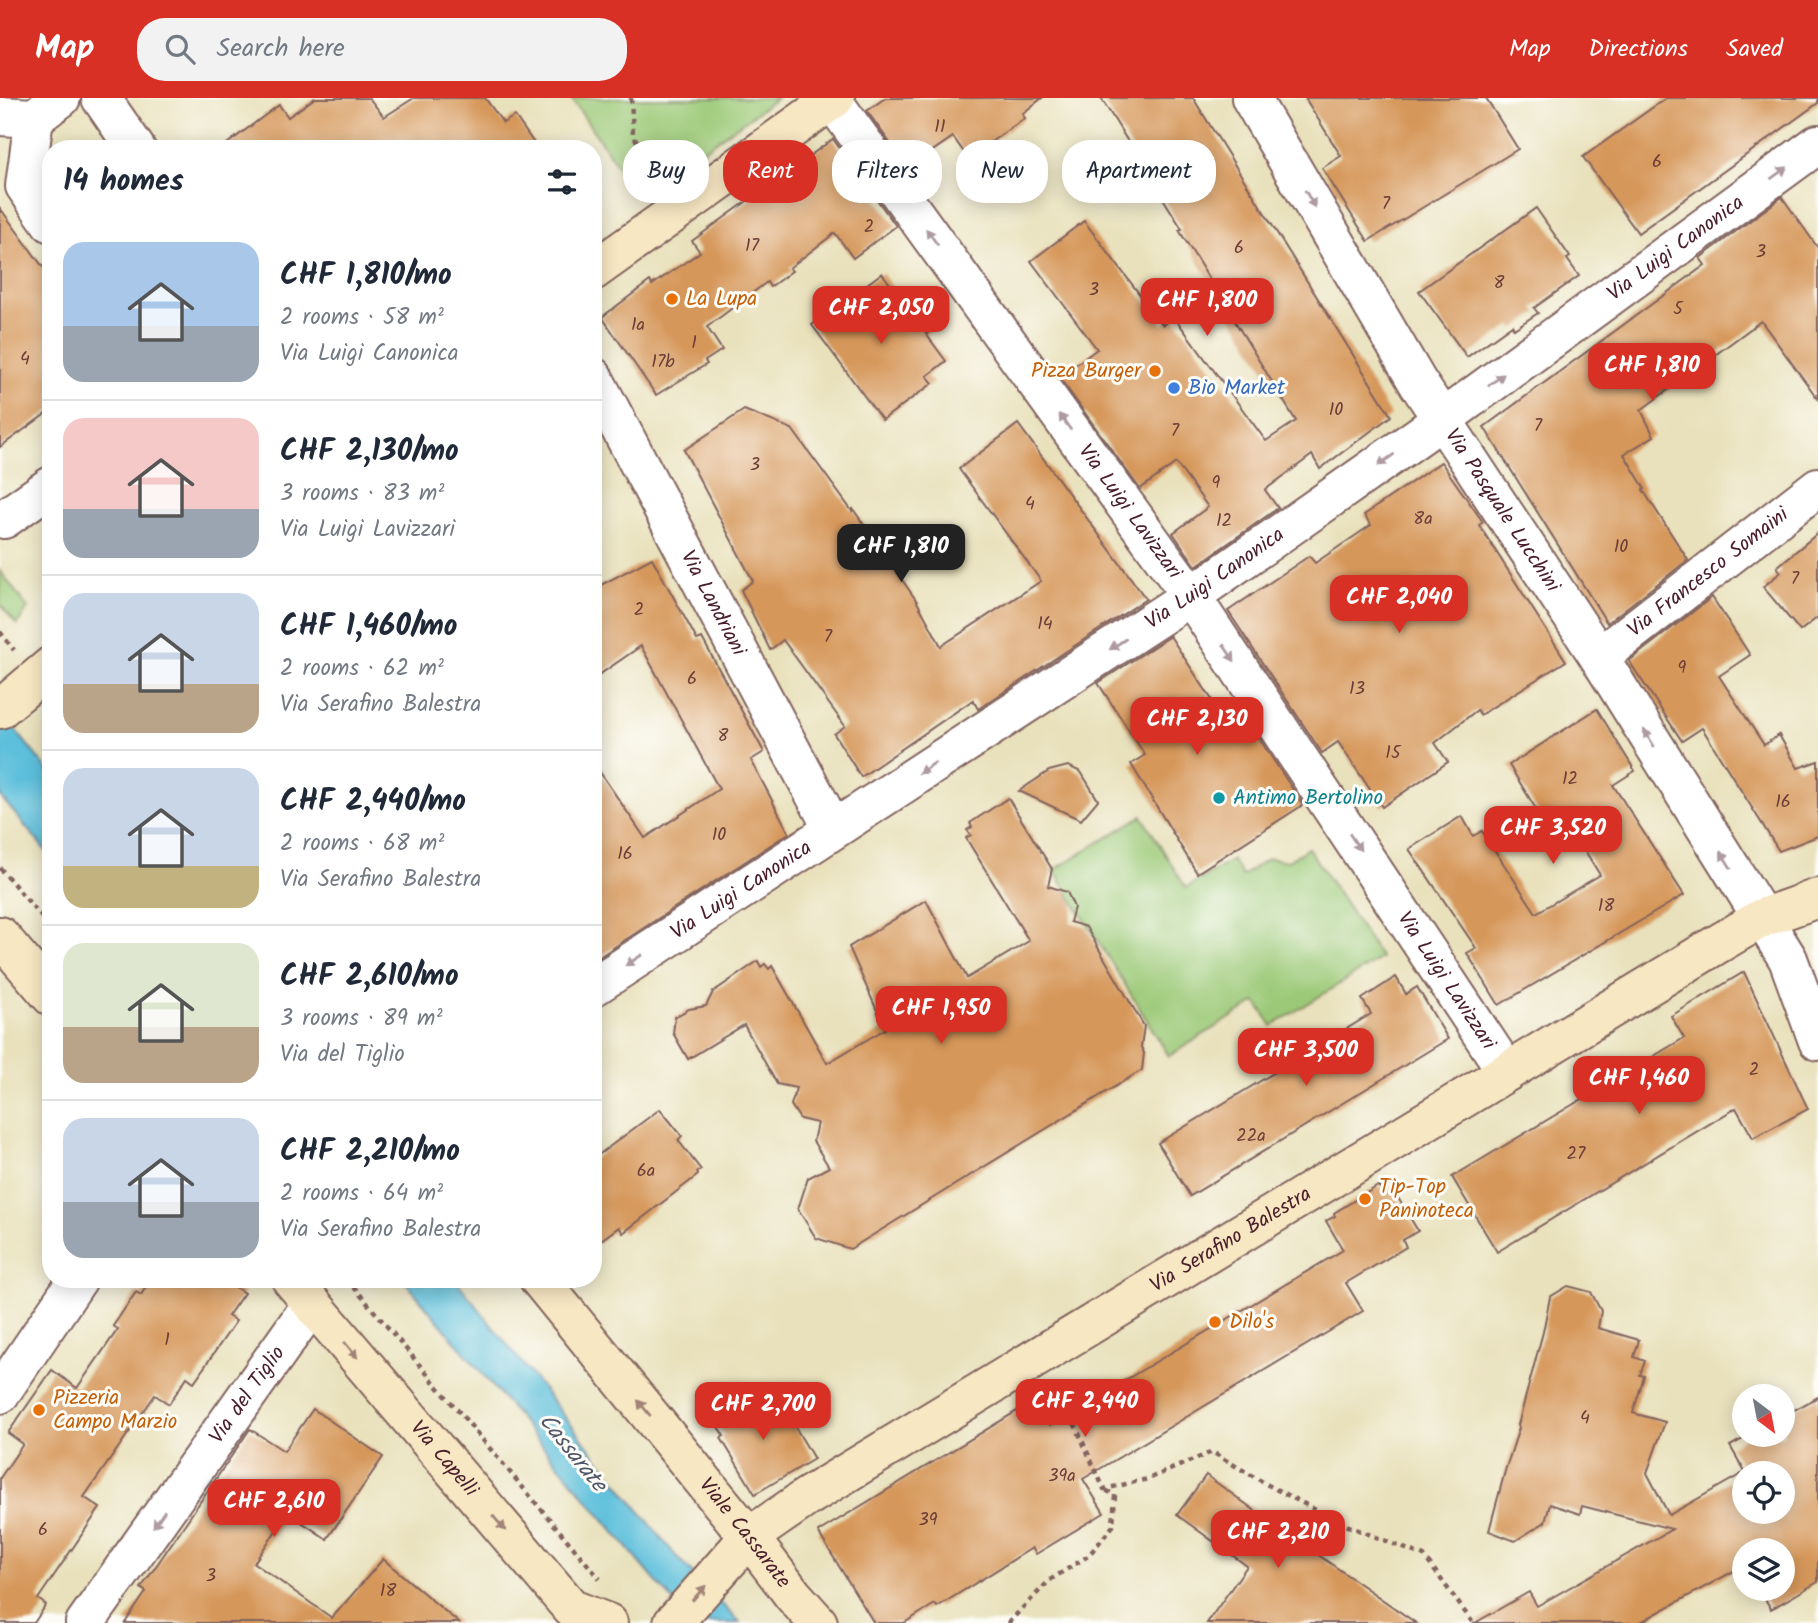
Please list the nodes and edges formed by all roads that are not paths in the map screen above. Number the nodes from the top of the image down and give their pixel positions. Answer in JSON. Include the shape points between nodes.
{"nodes":[{"id":1,"x":101,"y":98,"type":"edge"},
{"id":2,"x":1251,"y":98,"type":"edge"},
{"id":3,"x":834,"y":99,"type":"edge"},
{"id":4,"x":32,"y":111,"type":"edge"},
{"id":5,"x":130,"y":140,"type":"edge"},
{"id":6,"x":1818,"y":144,"type":"edge"},
{"id":7,"x":42,"y":210,"type":"edge"},
{"id":8,"x":602,"y":264,"type":"edge"},
{"id":9,"x":602,"y":394,"type":"edge"},
{"id":10,"x":1441,"y":420,"type":"junction"},
{"id":11,"x":1818,"y":487,"type":"edge"},
{"id":12,"x":42,"y":492,"type":"edge"},
{"id":13,"x":4,"y":519,"type":"dead end"},
{"id":14,"x":1191,"y":596,"type":"junction"},
{"id":15,"x":1599,"y":657,"type":"junction"},
{"id":16,"x":42,"y":674,"type":"edge"},
{"id":17,"x":3,"y":706,"type":"edge"},
{"id":18,"x":833,"y":830,"type":"junction"},
{"id":19,"x":1818,"y":898,"type":"edge"},
{"id":20,"x":1762,"y":918,"type":"junction"},
{"id":21,"x":0,"y":936,"type":"edge"},
{"id":22,"x":602,"y":981,"type":"edge"},
{"id":23,"x":42,"y":985,"type":"edge"},
{"id":24,"x":1818,"y":1041,"type":"edge"},
{"id":25,"x":1507,"y":1072,"type":"junction"},
{"id":26,"x":72,"y":1288,"type":"edge"},
{"id":27,"x":546,"y":1288,"type":"edge"},
{"id":28,"x":301,"y":1291,"type":"edge"},
{"id":29,"x":0,"y":1394,"type":"edge"},
{"id":30,"x":737,"y":1550,"type":"junction"},
{"id":31,"x":607,"y":1622,"type":"edge"},
{"id":32,"x":85,"y":1623,"type":"edge"},
{"id":33,"x":673,"y":1623,"type":"edge"},
{"id":34,"x":818,"y":1623,"type":"edge"}],
"edges":[{"from":1,"to":5,"type":"street"},
{"from":2,"to":10,"type":"street","name":"Via Pasquale Lucchini","one_way":true},
{"from":3,"to":8,"type":"main road"},
{"from":14,"to":3,"type":"street","name":"Via Luigi Lavizzari","one_way":true},
{"from":4,"to":7,"type":"street","via":[[25,186]]},
{"from":10,"to":6,"type":"street","name":"Via Luigi Canonica","one_way":true},
{"from":9,"to":18,"type":"street","name":"Via Landriani"},
{"from":10,"to":14,"type":"street","name":"Via Luigi Canonica","one_way":true},
{"from":10,"to":15,"type":"street","name":"Via Pasquale Lucchini"},
{"from":11,"to":15,"type":"street","name":"Via Francesco Somaini"},
{"from":12,"to":13,"type":"street"},
{"from":14,"to":18,"type":"street","name":"Via Luigi Canonica","one_way":true},
{"from":14,"to":25,"type":"street","name":"Via Luigi Lavizzari","one_way":true},
{"from":20,"to":15,"type":"street","name":"Via Pasquale Lucchini","one_way":true},
{"from":16,"to":17,"type":"main road"},
{"from":18,"to":22,"type":"street","name":"Via Luigi Canonica","one_way":true},
{"from":19,"to":20,"type":"main road","name":"Via Serafino Balestra"},
{"from":20,"to":24,"type":"street","name":"Via Pasquale Lucchini","via":[[1788,959]]},
{"from":20,"to":25,"type":"main road","name":"Via Serafino Balestra"},
{"from":21,"to":23,"type":"main road"},
{"from":25,"to":30,"type":"main road","name":"Via Serafino Balestra","via":[[807,1497]]},
{"from":26,"to":29,"type":"street"},
{"from":30,"to":27,"type":"main road","name":"Viale Cassarate","one_way":true},
{"from":28,"to":31,"type":"main road","name":"Via Capelli","one_way":true,"via":[[572,1609]]},
{"from":28,"to":32,"type":"street","name":"Via del Tiglio","one_way":true},
{"from":33,"to":30,"type":"main road","name":"Via Serafino Balestra","one_way":true},
{"from":30,"to":34,"type":"main road","name":"Viale Cassarate","via":[[793,1595]]}]}
